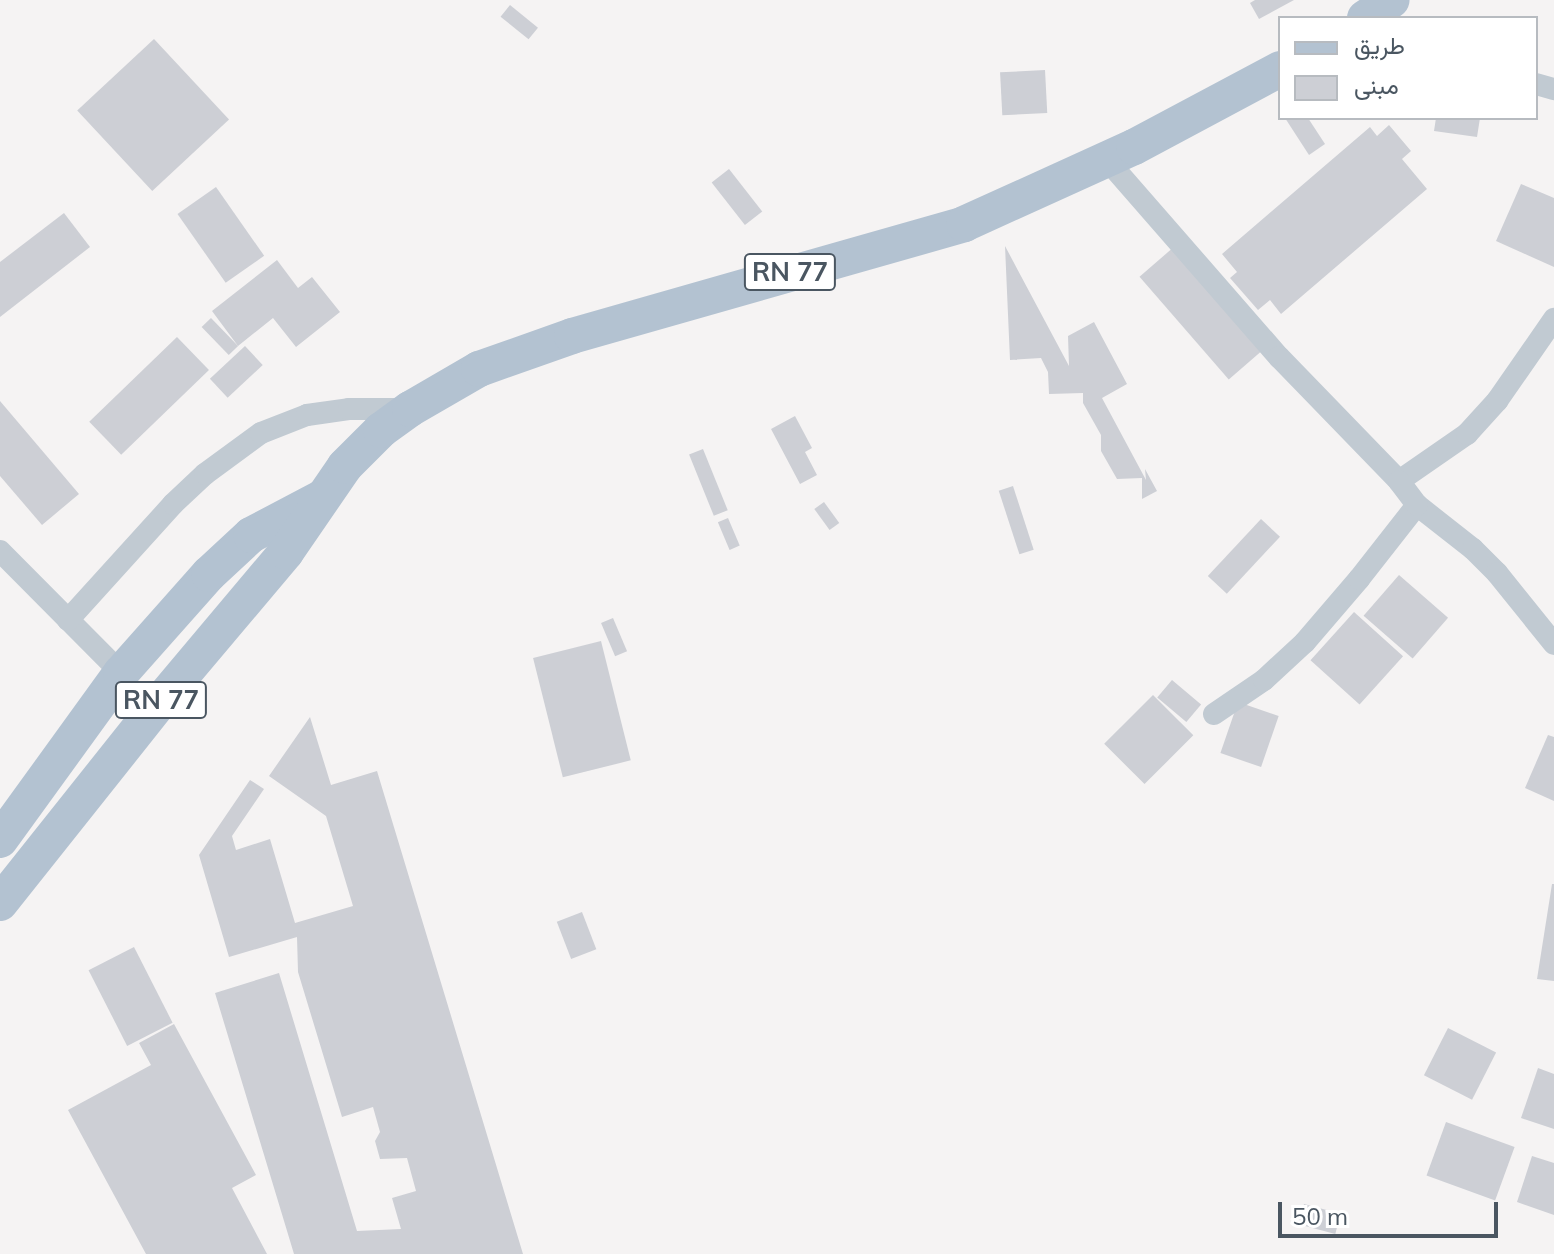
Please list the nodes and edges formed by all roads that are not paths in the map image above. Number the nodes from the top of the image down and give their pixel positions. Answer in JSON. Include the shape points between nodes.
{"nodes":[{"id":1,"x":1392,"y":0,"type":"edge"},
{"id":2,"x":1368,"y":16,"type":"edge"},
{"id":3,"x":1278,"y":70,"type":"edge"},
{"id":4,"x":1107,"y":160,"type":"junction"},
{"id":5,"x":1554,"y":319,"type":"edge"},
{"id":6,"x":410,"y":409,"type":"junction"},
{"id":7,"x":1399,"y":481,"type":"junction"},
{"id":8,"x":321,"y":498,"type":"junction"},
{"id":9,"x":1417,"y":505,"type":"junction"},
{"id":10,"x":0,"y":551,"type":"edge"},
{"id":11,"x":68,"y":620,"type":"junction"},
{"id":12,"x":1554,"y":644,"type":"edge"},
{"id":13,"x":121,"y":673,"type":"junction"},
{"id":14,"x":1214,"y":714,"type":"dead end"},
{"id":15,"x":0,"y":840,"type":"edge"},
{"id":16,"x":0,"y":903,"type":"edge"}],
"edges":[{"from":1,"to":2,"type":"main road"},
{"from":3,"to":4,"type":"main road","number":"RN 77"},
{"from":4,"to":6,"type":"main road","number":"RN 77","via":[[964,224],[545,345],[479,369]]},
{"from":4,"to":7,"type":"street","via":[[1279,357]]},
{"from":5,"to":7,"type":"street","via":[[1497,401],[1467,434]]},
{"from":6,"to":8,"type":"main road","number":"RN 77","via":[[362,448]]},
{"from":6,"to":11,"type":"street","via":[[307,415],[261,433],[173,504]]},
{"from":7,"to":9,"type":"street"},
{"from":8,"to":13,"type":"main road","via":[[251,535]]},
{"from":8,"to":16,"type":"main road","number":"RN 77","via":[[286,552]]},
{"from":9,"to":12,"type":"street","via":[[1497,573]]},
{"from":9,"to":14,"type":"street","via":[[1305,642],[1264,680]]},
{"from":10,"to":11,"type":"street"},
{"from":11,"to":13,"type":"street"},
{"from":13,"to":15,"type":"main road"}]}
